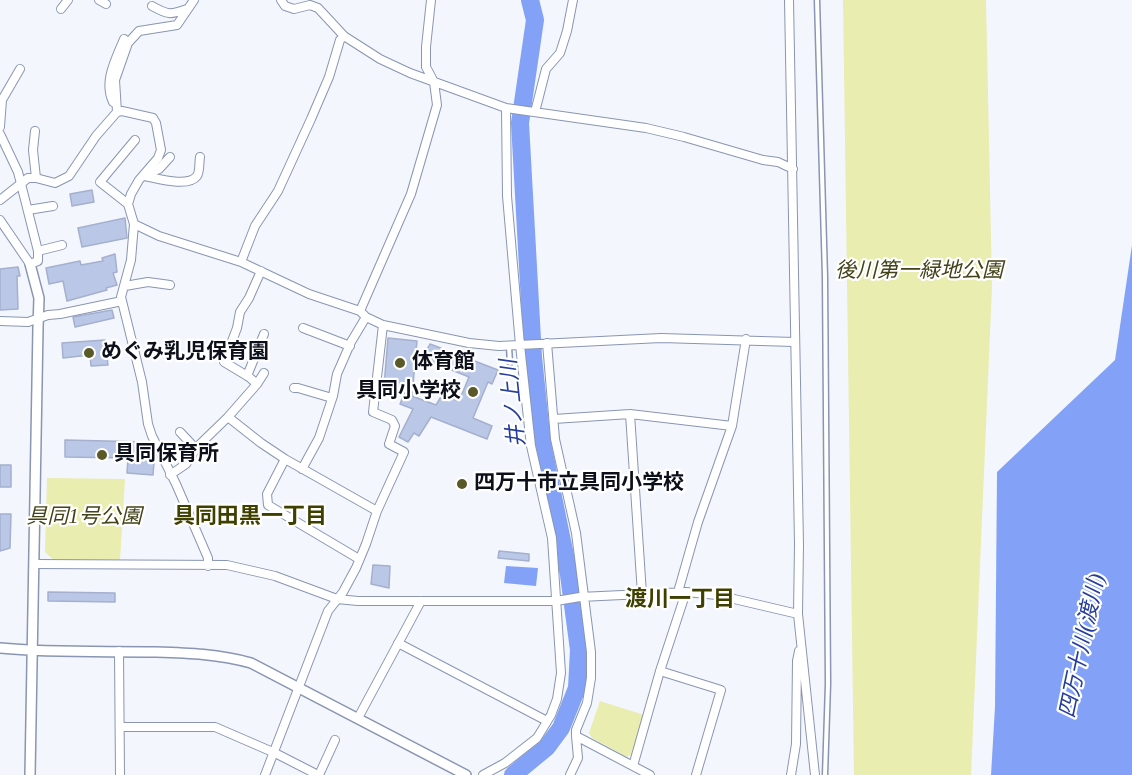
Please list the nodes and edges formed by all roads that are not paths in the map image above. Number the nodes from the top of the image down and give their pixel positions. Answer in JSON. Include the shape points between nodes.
{"nodes":[{"id":1,"x":68,"y":0,"type":"edge"},
{"id":2,"x":194,"y":0,"type":"edge"},
{"id":3,"x":281,"y":0,"type":"edge"},
{"id":4,"x":431,"y":0,"type":"edge"},
{"id":5,"x":573,"y":0,"type":"edge"},
{"id":6,"x":789,"y":0,"type":"edge"},
{"id":7,"x":817,"y":0,"type":"edge"},
{"id":8,"x":152,"y":6,"type":"dead end"},
{"id":9,"x":61,"y":9,"type":"dead end"},
{"id":10,"x":187,"y":9,"type":"junction"},
{"id":11,"x":344,"y":36,"type":"junction"},
{"id":12,"x":124,"y":39,"type":"dead end"},
{"id":13,"x":20,"y":69,"type":"dead end"},
{"id":14,"x":434,"y":82,"type":"junction"},
{"id":15,"x":509,"y":109,"type":"junction"},
{"id":16,"x":117,"y":112,"type":"junction"},
{"id":17,"x":532,"y":112,"type":"junction"},
{"id":18,"x":0,"y":127,"type":"edge"},
{"id":19,"x":35,"y":131,"type":"dead end"},
{"id":20,"x":0,"y":134,"type":"edge"},
{"id":21,"x":135,"y":140,"type":"dead end"},
{"id":22,"x":170,"y":157,"type":"dead end"},
{"id":23,"x":200,"y":157,"type":"dead end"},
{"id":24,"x":793,"y":169,"type":"junction"},
{"id":25,"x":144,"y":176,"type":"junction"},
{"id":26,"x":36,"y":178,"type":"junction"},
{"id":27,"x":21,"y":182,"type":"junction"},
{"id":28,"x":0,"y":200,"type":"edge"},
{"id":29,"x":128,"y":204,"type":"junction"},
{"id":30,"x":53,"y":206,"type":"dead end"},
{"id":31,"x":28,"y":210,"type":"junction"},
{"id":32,"x":0,"y":220,"type":"edge"},
{"id":33,"x":134,"y":224,"type":"junction"},
{"id":34,"x":62,"y":245,"type":"dead end"},
{"id":35,"x":38,"y":251,"type":"junction"},
{"id":36,"x":241,"y":262,"type":"junction"},
{"id":37,"x":30,"y":264,"type":"junction"},
{"id":38,"x":261,"y":271,"type":"junction"},
{"id":39,"x":170,"y":285,"type":"dead end"},
{"id":40,"x":125,"y":286,"type":"junction"},
{"id":41,"x":122,"y":301,"type":"junction"},
{"id":42,"x":363,"y":314,"type":"junction"},
{"id":43,"x":39,"y":317,"type":"junction"},
{"id":44,"x":0,"y":321,"type":"edge"},
{"id":45,"x":383,"y":325,"type":"junction"},
{"id":46,"x":303,"y":328,"type":"dead end"},
{"id":47,"x":264,"y":334,"type":"dead end"},
{"id":48,"x":747,"y":339,"type":"junction"},
{"id":49,"x":794,"y":342,"type":"junction"},
{"id":50,"x":544,"y":343,"type":"junction"},
{"id":51,"x":521,"y":345,"type":"junction"},
{"id":52,"x":350,"y":346,"type":"junction"},
{"id":53,"x":509,"y":347,"type":"junction"},
{"id":54,"x":510,"y":363,"type":"dead end"},
{"id":55,"x":264,"y":373,"type":"dead end"},
{"id":56,"x":247,"y":376,"type":"junction"},
{"id":57,"x":256,"y":384,"type":"junction"},
{"id":58,"x":294,"y":388,"type":"dead end"},
{"id":59,"x":332,"y":398,"type":"junction"},
{"id":60,"x":630,"y":414,"type":"junction"},
{"id":61,"x":228,"y":417,"type":"junction"},
{"id":62,"x":554,"y":419,"type":"junction"},
{"id":63,"x":732,"y":426,"type":"junction"},
{"id":64,"x":180,"y":432,"type":"dead end"},
{"id":65,"x":196,"y":449,"type":"junction"},
{"id":66,"x":285,"y":459,"type":"junction"},
{"id":67,"x":302,"y":469,"type":"junction"},
{"id":68,"x":170,"y":475,"type":"junction"},
{"id":69,"x":377,"y":511,"type":"junction"},
{"id":70,"x":359,"y":559,"type":"junction"},
{"id":71,"x":34,"y":564,"type":"junction"},
{"id":72,"x":208,"y":566,"type":"junction"},
{"id":73,"x":682,"y":592,"type":"junction"},
{"id":74,"x":642,"y":594,"type":"junction"},
{"id":75,"x":582,"y":597,"type":"junction"},
{"id":76,"x":337,"y":599,"type":"junction"},
{"id":77,"x":421,"y":601,"type":"junction"},
{"id":78,"x":558,"y":601,"type":"junction"},
{"id":79,"x":798,"y":614,"type":"junction"},
{"id":80,"x":398,"y":643,"type":"junction"},
{"id":81,"x":801,"y":647,"type":"junction"},
{"id":82,"x":0,"y":648,"type":"edge"},
{"id":83,"x":32,"y":651,"type":"junction"},
{"id":84,"x":119,"y":651,"type":"junction"},
{"id":85,"x":660,"y":670,"type":"junction"},
{"id":86,"x":299,"y":688,"type":"junction"},
{"id":87,"x":358,"y":718,"type":"junction"},
{"id":88,"x":547,"y":721,"type":"junction"},
{"id":89,"x":120,"y":727,"type":"junction"},
{"id":90,"x":576,"y":736,"type":"junction"},
{"id":91,"x":336,"y":740,"type":"dead end"},
{"id":92,"x":274,"y":753,"type":"junction"},
{"id":93,"x":633,"y":766,"type":"junction"},
{"id":94,"x":30,"y":775,"type":"edge"},
{"id":95,"x":120,"y":775,"type":"edge"},
{"id":96,"x":265,"y":775,"type":"edge"},
{"id":97,"x":319,"y":775,"type":"edge"},
{"id":98,"x":466,"y":775,"type":"edge"},
{"id":99,"x":483,"y":775,"type":"edge"},
{"id":100,"x":570,"y":775,"type":"edge"},
{"id":101,"x":650,"y":775,"type":"edge"},
{"id":102,"x":696,"y":775,"type":"edge"},
{"id":103,"x":791,"y":775,"type":"edge"},
{"id":104,"x":815,"y":775,"type":"edge"},
{"id":105,"x":825,"y":775,"type":"edge"}],
"edges":[{"from":1,"to":9,"type":"street"},
{"from":2,"to":10,"type":"street"},
{"from":3,"to":11,"type":"street","via":[[294,9],[310,5],[318,9]]},
{"from":4,"to":14,"type":"street","via":[[426,67]]},
{"from":5,"to":17,"type":"street","via":[[560,53],[546,69]]},
{"from":6,"to":24,"type":"street"},
{"from":7,"to":105,"type":"lane","via":[[825,277]]},
{"from":8,"to":10,"type":"street","via":[[166,14]]},
{"from":10,"to":16,"type":"street","via":[[177,25],[139,31],[128,43],[115,80]]},
{"from":11,"to":14,"type":"street","via":[[380,59]]},
{"from":11,"to":36,"type":"street","via":[[312,119],[278,191],[255,226]]},
{"from":12,"to":16,"type":"street","via":[[110,73],[108,93]]},
{"from":13,"to":18,"type":"street","via":[[2,100]]},
{"from":14,"to":15,"type":"street"},
{"from":14,"to":42,"type":"street","via":[[437,105],[411,194]]},
{"from":15,"to":17,"type":"street"},
{"from":15,"to":51,"type":"street","via":[[507,196]]},
{"from":16,"to":25,"type":"street","via":[[153,118],[156,123],[161,150]]},
{"from":16,"to":26,"type":"street","via":[[69,177],[55,183]]},
{"from":17,"to":24,"type":"street","via":[[646,128]]},
{"from":19,"to":26,"type":"street"},
{"from":20,"to":27,"type":"street"},
{"from":21,"to":29,"type":"street","via":[[100,182]]},
{"from":22,"to":25,"type":"street","via":[[159,170]]},
{"from":23,"to":25,"type":"street","via":[[198,174],[186,182]]},
{"from":24,"to":49,"type":"street"},
{"from":25,"to":29,"type":"street","via":[[130,194]]},
{"from":26,"to":27,"type":"street"},
{"from":27,"to":28,"type":"street"},
{"from":27,"to":31,"type":"street"},
{"from":29,"to":33,"type":"street"},
{"from":30,"to":31,"type":"street"},
{"from":31,"to":35,"type":"street"},
{"from":32,"to":37,"type":"street"},
{"from":33,"to":36,"type":"street"},
{"from":33,"to":40,"type":"street"},
{"from":34,"to":35,"type":"street"},
{"from":35,"to":37,"type":"street","via":[[38,261]]},
{"from":36,"to":38,"type":"street"},
{"from":37,"to":43,"type":"street","via":[[39,298]]},
{"from":38,"to":42,"type":"street"},
{"from":38,"to":56,"type":"street","via":[[240,312],[224,362]]},
{"from":39,"to":40,"type":"street","via":[[148,282]]},
{"from":40,"to":41,"type":"street"},
{"from":41,"to":43,"type":"street"},
{"from":41,"to":68,"type":"street","via":[[148,424]]},
{"from":42,"to":45,"type":"street"},
{"from":42,"to":52,"type":"street"},
{"from":43,"to":44,"type":"street","via":[[28,322]]},
{"from":43,"to":71,"type":"street"},
{"from":45,"to":53,"type":"street"},
{"from":45,"to":69,"type":"street","via":[[373,412],[392,420],[395,426],[389,444],[404,452]]},
{"from":46,"to":52,"type":"street"},
{"from":47,"to":56,"type":"street"},
{"from":48,"to":49,"type":"street"},
{"from":48,"to":50,"type":"street"},
{"from":48,"to":63,"type":"street"},
{"from":49,"to":79,"type":"street"},
{"from":50,"to":51,"type":"street"},
{"from":50,"to":62,"type":"street"},
{"from":51,"to":53,"type":"street"},
{"from":51,"to":78,"type":"street","via":[[531,446],[552,538]]},
{"from":52,"to":59,"type":"street","via":[[337,374]]},
{"from":53,"to":54,"type":"lane"},
{"from":55,"to":57,"type":"street"},
{"from":56,"to":57,"type":"street"},
{"from":57,"to":61,"type":"street"},
{"from":58,"to":59,"type":"street"},
{"from":59,"to":67,"type":"street","via":[[319,438]]},
{"from":60,"to":62,"type":"street"},
{"from":60,"to":63,"type":"street"},
{"from":60,"to":74,"type":"street"},
{"from":61,"to":65,"type":"street"},
{"from":61,"to":66,"type":"street","via":[[261,448]]},
{"from":62,"to":75,"type":"street","via":[[576,533]]},
{"from":63,"to":73,"type":"street","via":[[698,522]]},
{"from":64,"to":65,"type":"street"},
{"from":65,"to":68,"type":"street","via":[[186,464]]},
{"from":66,"to":67,"type":"street"},
{"from":66,"to":70,"type":"street","via":[[267,494],[268,505]]},
{"from":67,"to":69,"type":"street"},
{"from":68,"to":72,"type":"street","via":[[204,548]]},
{"from":69,"to":70,"type":"street"},
{"from":70,"to":76,"type":"street"},
{"from":71,"to":72,"type":"street"},
{"from":71,"to":83,"type":"street"},
{"from":72,"to":76,"type":"street","via":[[243,568],[275,576]]},
{"from":73,"to":74,"type":"street"},
{"from":73,"to":79,"type":"street","via":[[717,595]]},
{"from":73,"to":85,"type":"street"},
{"from":74,"to":75,"type":"street"},
{"from":75,"to":78,"type":"street"},
{"from":75,"to":90,"type":"street","via":[[591,678]]},
{"from":76,"to":77,"type":"street"},
{"from":76,"to":86,"type":"street","via":[[328,612]]},
{"from":77,"to":78,"type":"street"},
{"from":77,"to":80,"type":"street"},
{"from":78,"to":88,"type":"street","via":[[561,673]]},
{"from":79,"to":81,"type":"street"},
{"from":80,"to":87,"type":"street"},
{"from":80,"to":88,"type":"street"},
{"from":81,"to":103,"type":"street","via":[[796,661],[796,744]]},
{"from":81,"to":104,"type":"street"},
{"from":82,"to":83,"type":"street"},
{"from":83,"to":84,"type":"street"},
{"from":83,"to":94,"type":"street"},
{"from":84,"to":86,"type":"street","via":[[229,657],[251,663]]},
{"from":84,"to":89,"type":"street"},
{"from":85,"to":93,"type":"street"},
{"from":85,"to":102,"type":"street","via":[[722,690]]},
{"from":86,"to":87,"type":"street"},
{"from":86,"to":92,"type":"street"},
{"from":87,"to":98,"type":"street"},
{"from":88,"to":99,"type":"street","via":[[537,738],[517,755]]},
{"from":89,"to":92,"type":"street","via":[[215,727]]},
{"from":89,"to":95,"type":"street"},
{"from":90,"to":93,"type":"street"},
{"from":90,"to":100,"type":"street","via":[[578,758]]},
{"from":91,"to":97,"type":"street"},
{"from":92,"to":96,"type":"street"},
{"from":92,"to":97,"type":"street"},
{"from":93,"to":101,"type":"street"}]}
